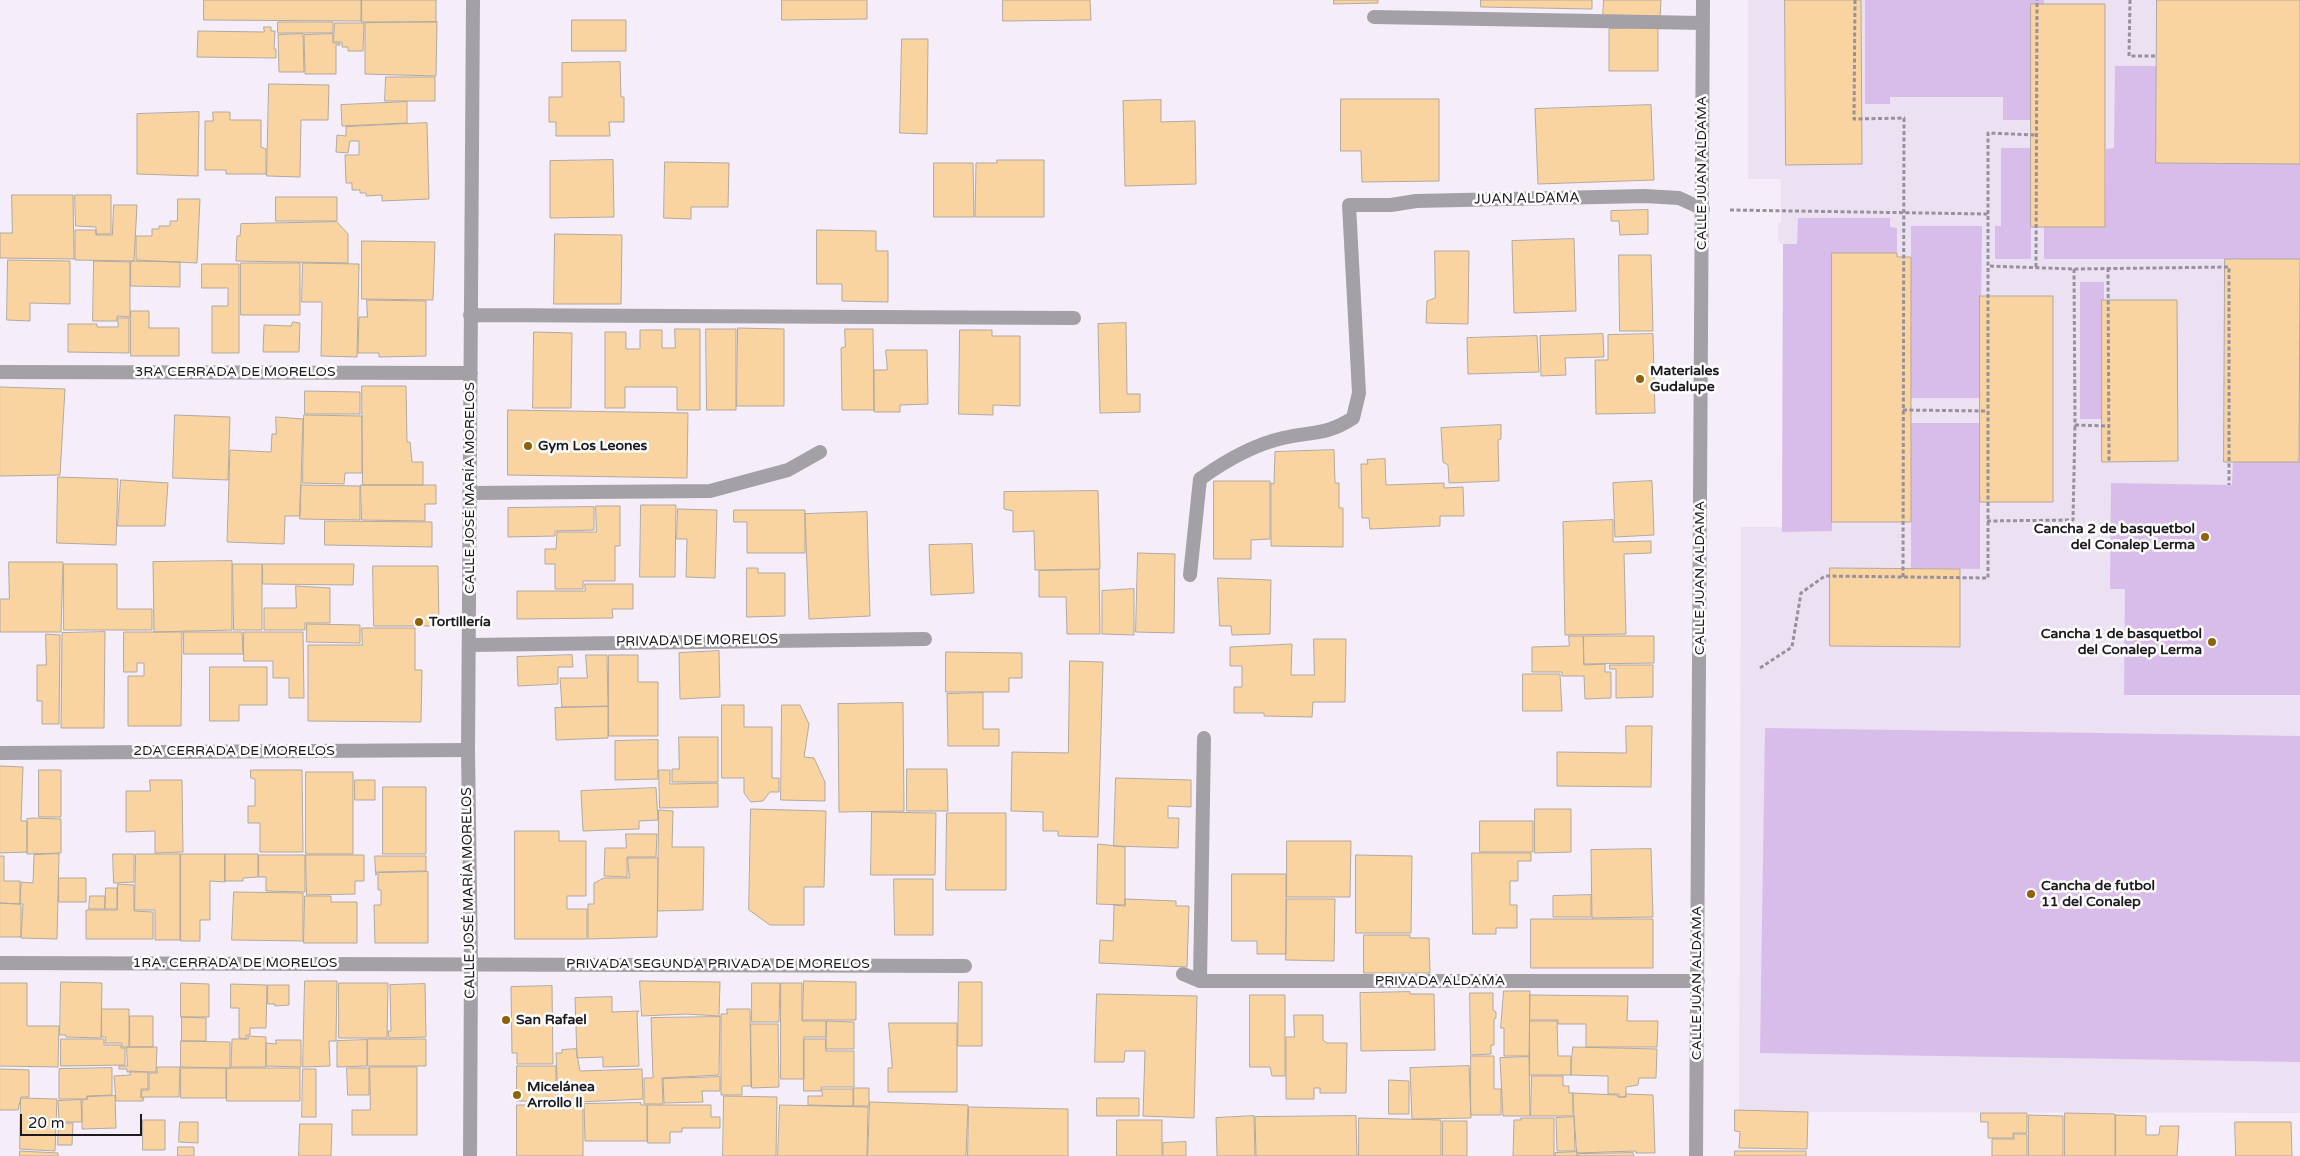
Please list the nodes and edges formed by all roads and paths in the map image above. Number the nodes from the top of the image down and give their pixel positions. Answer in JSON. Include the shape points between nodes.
{"nodes":[{"id":1,"x":474,"y":0,"type":"edge"},
{"id":2,"x":1703,"y":0,"type":"edge"},
{"id":3,"x":1855,"y":0,"type":"edge"},
{"id":4,"x":2037,"y":0,"type":"edge"},
{"id":5,"x":2130,"y":0,"type":"edge"},
{"id":6,"x":1374,"y":17,"type":"dead end"},
{"id":7,"x":1703,"y":23,"type":"junction"},
{"id":8,"x":2156,"y":56,"type":"dead end"},
{"id":9,"x":2036,"y":135,"type":"junction"},
{"id":10,"x":1703,"y":209,"type":"junction"},
{"id":11,"x":1749,"y":210,"type":"dead end"},
{"id":12,"x":1904,"y":213,"type":"junction"},
{"id":13,"x":1988,"y":214,"type":"junction"},
{"id":14,"x":1988,"y":266,"type":"junction"},
{"id":15,"x":2036,"y":267,"type":"junction"},
{"id":16,"x":2108,"y":268,"type":"junction"},
{"id":17,"x":2074,"y":269,"type":"junction"},
{"id":18,"x":470,"y":315,"type":"junction"},
{"id":19,"x":1074,"y":318,"type":"dead end"},
{"id":20,"x":0,"y":372,"type":"edge"},
{"id":21,"x":471,"y":373,"type":"junction"},
{"id":22,"x":1903,"y":410,"type":"junction"},
{"id":23,"x":1987,"y":411,"type":"junction"},
{"id":24,"x":2075,"y":425,"type":"junction"},
{"id":25,"x":2109,"y":426,"type":"junction"},
{"id":26,"x":820,"y":452,"type":"dead end"},
{"id":27,"x":2109,"y":462,"type":"dead end"},
{"id":28,"x":2229,"y":485,"type":"dead end"},
{"id":29,"x":469,"y":493,"type":"junction"},
{"id":30,"x":1987,"y":521,"type":"junction"},
{"id":31,"x":1190,"y":575,"type":"dead end"},
{"id":32,"x":1902,"y":578,"type":"junction"},
{"id":33,"x":926,"y":639,"type":"dead end"},
{"id":34,"x":469,"y":645,"type":"junction"},
{"id":35,"x":1760,"y":668,"type":"dead end"},
{"id":36,"x":1204,"y":738,"type":"dead end"},
{"id":37,"x":468,"y":750,"type":"junction"},
{"id":38,"x":0,"y":753,"type":"edge"},
{"id":39,"x":0,"y":963,"type":"edge"},
{"id":40,"x":471,"y":963,"type":"junction"},
{"id":41,"x":965,"y":966,"type":"dead end"},
{"id":42,"x":1183,"y":974,"type":"dead end"},
{"id":43,"x":1200,"y":981,"type":"junction"},
{"id":44,"x":1698,"y":981,"type":"junction"},
{"id":45,"x":470,"y":1156,"type":"edge"},
{"id":46,"x":1696,"y":1156,"type":"edge"}],
"edges":[{"from":1,"to":18,"type":"street","name":"CALLE JOSÉ MARÍA MORELOS"},
{"from":2,"to":7,"type":"street","name":"CALLE JUAN ALDAMA"},
{"from":3,"to":12,"type":"path","via":[[1854,119],[1904,118]]},
{"from":4,"to":9,"type":"path"},
{"from":5,"to":8,"type":"path","via":[[2129,56]]},
{"from":6,"to":7,"type":"street"},
{"from":7,"to":10,"type":"street","name":"CALLE JUAN ALDAMA"},
{"from":9,"to":13,"type":"path","via":[[1988,133]]},
{"from":9,"to":15,"type":"path"},
{"from":10,"to":31,"type":"street","name":"JUAN ALDAMA","via":[[1679,198],[1645,196],[1349,205],[1359,393],[1353,418],[1323,433],[1284,437],[1252,448],[1220,464],[1200,479]]},
{"from":10,"to":44,"type":"street","name":"CALLE JUAN ALDAMA"},
{"from":11,"to":12,"type":"path"},
{"from":12,"to":13,"type":"path"},
{"from":12,"to":22,"type":"path"},
{"from":13,"to":14,"type":"path"},
{"from":14,"to":15,"type":"path"},
{"from":14,"to":23,"type":"path"},
{"from":15,"to":17,"type":"path"},
{"from":16,"to":17,"type":"path"},
{"from":16,"to":25,"type":"path"},
{"from":16,"to":28,"type":"path","via":[[2229,267]]},
{"from":17,"to":24,"type":"path"},
{"from":18,"to":19,"type":"street"},
{"from":18,"to":21,"type":"street","name":"CALLE JOSÉ MARÍA MORELOS"},
{"from":20,"to":21,"type":"street","name":"3RA CERRADA DE MORELOS"},
{"from":21,"to":29,"type":"street","name":"CALLE JOSÉ MARÍA MORELOS"},
{"from":22,"to":23,"type":"path"},
{"from":22,"to":32,"type":"path"},
{"from":23,"to":30,"type":"path"},
{"from":24,"to":25,"type":"path"},
{"from":24,"to":30,"type":"path","via":[[2073,520]]},
{"from":25,"to":27,"type":"path"},
{"from":26,"to":29,"type":"street","via":[[788,470],[710,491]]},
{"from":29,"to":34,"type":"street","name":"CALLE JOSÉ MARÍA MORELOS"},
{"from":30,"to":32,"type":"path","via":[[1988,578]]},
{"from":32,"to":35,"type":"path","via":[[1825,576],[1801,593],[1792,647]]},
{"from":33,"to":34,"type":"street","name":"PRIVADA DE MORELOS"},
{"from":34,"to":37,"type":"street","name":"CALLE JOSÉ MARÍA MORELOS"},
{"from":36,"to":43,"type":"street"},
{"from":37,"to":38,"type":"street","name":"2DA CERRADA DE MORELOS"},
{"from":37,"to":40,"type":"street","name":"CALLE JOSÉ MARÍA MORELOS"},
{"from":39,"to":40,"type":"street","name":"1RA. CERRADA DE MORELOS"},
{"from":40,"to":41,"type":"street","name":"PRIVADA SEGUNDA PRIVADA DE MORELOS"},
{"from":40,"to":45,"type":"street","name":"CALLE JOSÉ MARÍA MORELOS"},
{"from":42,"to":43,"type":"street","name":"PRIVADA ALDAMA"},
{"from":43,"to":44,"type":"street","name":"PRIVADA ALDAMA"},
{"from":44,"to":46,"type":"street","name":"CALLE JUAN ALDAMA"}]}
